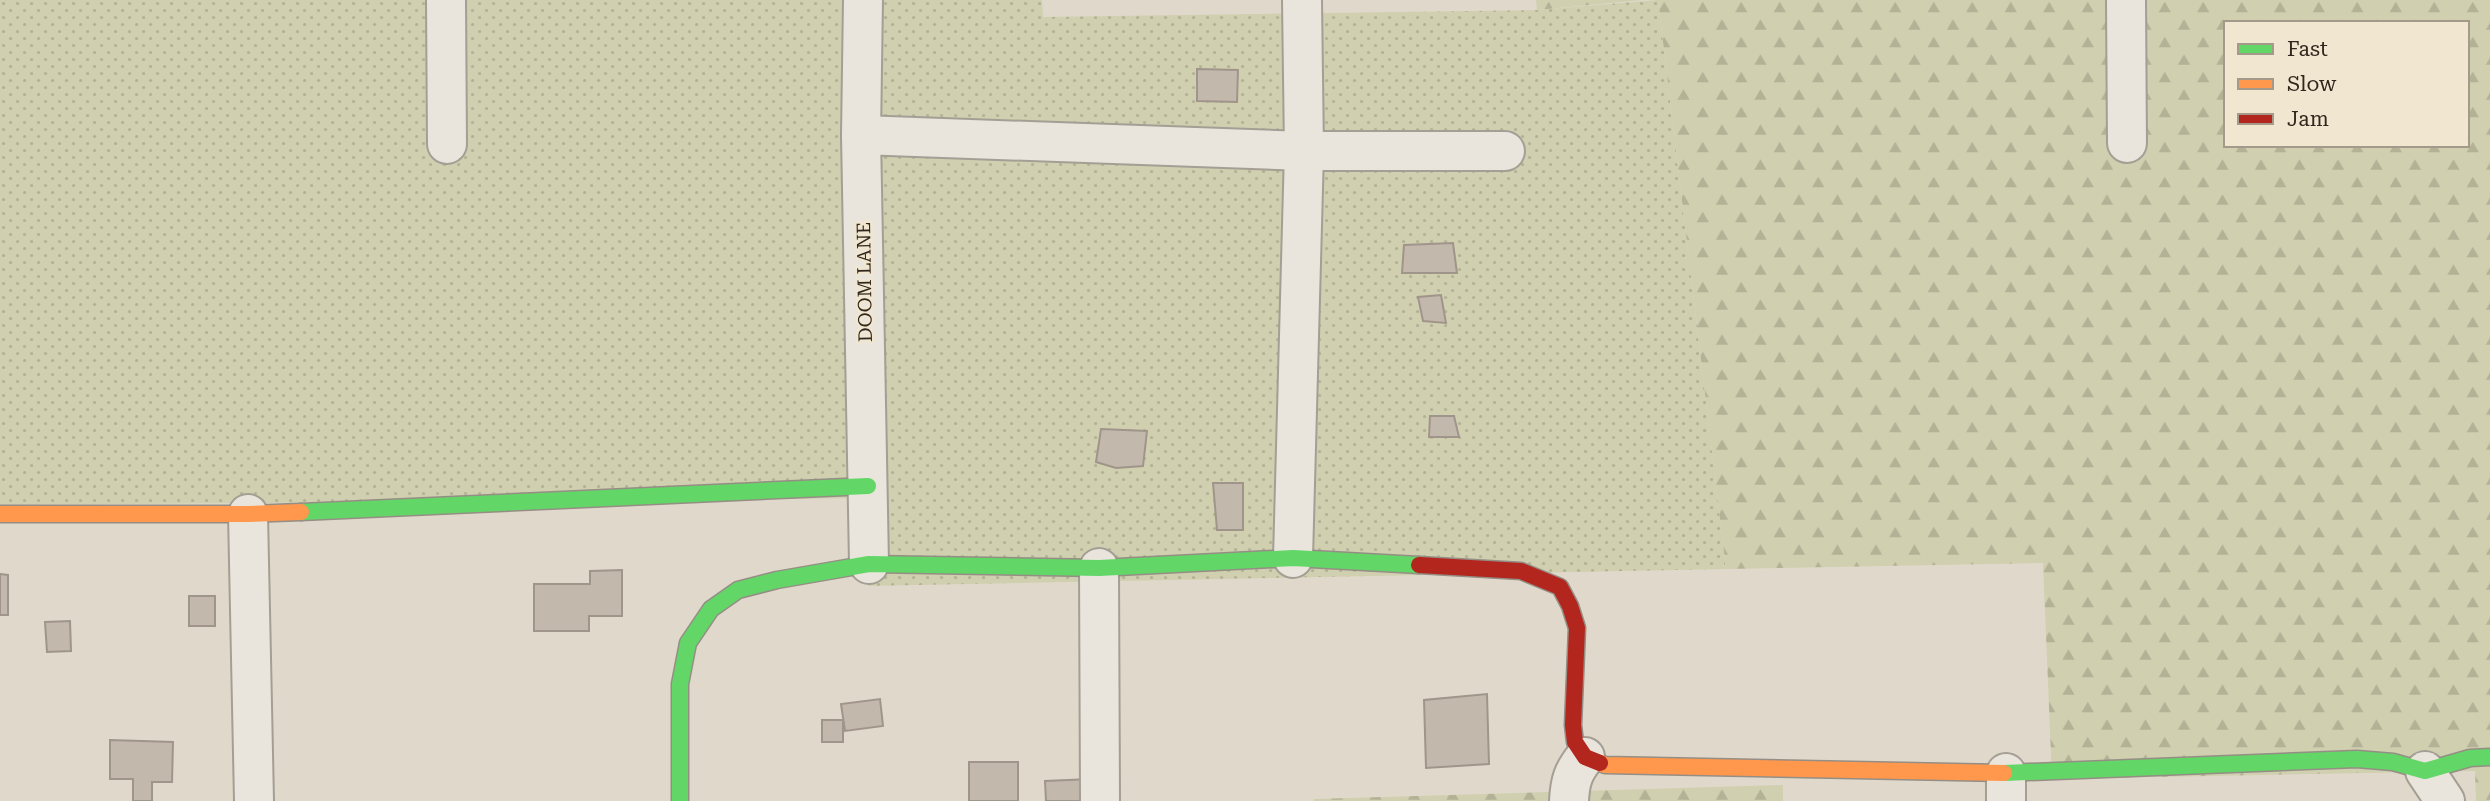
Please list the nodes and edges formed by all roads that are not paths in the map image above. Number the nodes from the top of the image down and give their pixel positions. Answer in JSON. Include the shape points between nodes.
{"nodes":[{"id":1,"x":446,"y":0,"type":"edge"},
{"id":2,"x":863,"y":0,"type":"edge"},
{"id":3,"x":1302,"y":0,"type":"edge"},
{"id":4,"x":2126,"y":0,"type":"edge"},
{"id":5,"x":862,"y":135,"type":"junction"},
{"id":6,"x":2127,"y":143,"type":"dead end"},
{"id":7,"x":447,"y":144,"type":"dead end"},
{"id":8,"x":1304,"y":151,"type":"junction"},
{"id":9,"x":1506,"y":151,"type":"dead end"},
{"id":10,"x":868,"y":486,"type":"junction"},
{"id":11,"x":0,"y":514,"type":"edge"},
{"id":12,"x":248,"y":514,"type":"junction"},
{"id":13,"x":1293,"y":558,"type":"junction"},
{"id":14,"x":869,"y":564,"type":"junction"},
{"id":15,"x":1099,"y":568,"type":"junction"},
{"id":16,"x":1585,"y":757,"type":"junction"},
{"id":17,"x":2490,"y":757,"type":"edge"},
{"id":18,"x":2435,"y":786,"type":"edge"},
{"id":19,"x":2006,"y":787,"type":"edge"},
{"id":20,"x":254,"y":801,"type":"edge"},
{"id":21,"x":680,"y":801,"type":"edge"},
{"id":22,"x":1100,"y":801,"type":"edge"},
{"id":23,"x":1569,"y":801,"type":"edge"}],
"edges":[{"from":1,"to":7,"type":"street"},
{"from":2,"to":5,"type":"street","name":"DOOM LANE"},
{"from":3,"to":8,"type":"street"},
{"from":4,"to":6,"type":"street"},
{"from":5,"to":8,"type":"street"},
{"from":5,"to":10,"type":"street","name":"DOOM LANE"},
{"from":8,"to":9,"type":"street"},
{"from":8,"to":13,"type":"street"},
{"from":10,"to":12,"type":"street"},
{"from":10,"to":14,"type":"street","name":"DOOM LANE"},
{"from":11,"to":12,"type":"street"},
{"from":12,"to":20,"type":"street"},
{"from":13,"to":15,"type":"street"},
{"from":13,"to":16,"type":"street","via":[[1521,571],[1560,587],[1577,628],[1573,725],[1575,742]]},
{"from":14,"to":15,"type":"street"},
{"from":14,"to":21,"type":"street","via":[[738,590],[711,609],[688,643],[680,684]]},
{"from":15,"to":22,"type":"street"},
{"from":16,"to":19,"type":"street","via":[[1605,765]]},
{"from":16,"to":23,"type":"street","via":[[1573,771]]},
{"from":17,"to":18,"type":"street","via":[[2470,758]]},
{"from":18,"to":19,"type":"street","via":[[2393,762],[2357,759]]}]}
